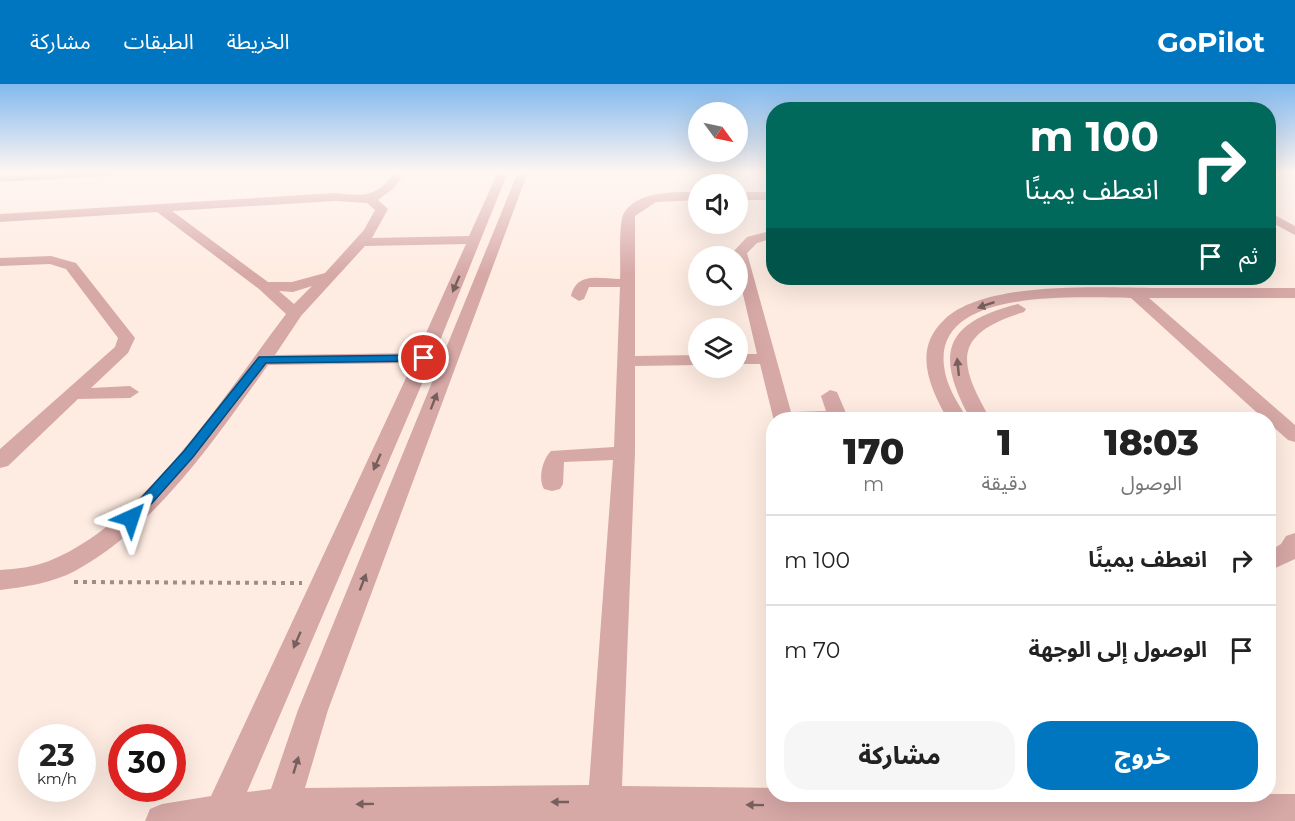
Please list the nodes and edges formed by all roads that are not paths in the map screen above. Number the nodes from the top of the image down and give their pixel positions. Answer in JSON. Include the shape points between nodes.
{"nodes":[{"id":1,"x":197,"y":206,"type":"edge"},
{"id":2,"x":379,"y":206,"type":"edge"},
{"id":3,"x":489,"y":206,"type":"edge"},
{"id":4,"x":510,"y":206,"type":"edge"},
{"id":5,"x":640,"y":206,"type":"edge"},
{"id":6,"x":1276,"y":211,"type":"edge"},
{"id":7,"x":166,"y":213,"type":"junction"},
{"id":8,"x":0,"y":218,"type":"edge"},
{"id":9,"x":1276,"y":220,"type":"edge"},
{"id":10,"x":1295,"y":221,"type":"edge"},
{"id":11,"x":1295,"y":231,"type":"edge"},
{"id":12,"x":766,"y":236,"type":"edge"},
{"id":13,"x":475,"y":240,"type":"junction"},
{"id":14,"x":360,"y":242,"type":"junction"},
{"id":15,"x":0,"y":262,"type":"edge"},
{"id":16,"x":330,"y":276,"type":"junction"},
{"id":17,"x":627,"y":283,"type":"junction"},
{"id":18,"x":1274,"y":285,"type":"edge"},
{"id":19,"x":264,"y":286,"type":"junction"},
{"id":20,"x":579,"y":296,"type":"dead end"},
{"id":21,"x":1293,"y":296,"type":"edge"},
{"id":22,"x":1140,"y":298,"type":"junction"},
{"id":23,"x":295,"y":314,"type":"junction"},
{"id":24,"x":424,"y":358,"type":"junction"},
{"id":25,"x":748,"y":359,"type":"edge"},
{"id":26,"x":767,"y":359,"type":"junction"},
{"id":27,"x":263,"y":360,"type":"junction"},
{"id":28,"x":688,"y":360,"type":"edge"},
{"id":29,"x":626,"y":361,"type":"junction"},
{"id":30,"x":129,"y":392,"type":"dead end"},
{"id":31,"x":73,"y":394,"type":"junction"},
{"id":32,"x":830,"y":396,"type":"dead end"},
{"id":33,"x":781,"y":412,"type":"edge"},
{"id":34,"x":836,"y":412,"type":"edge"},
{"id":35,"x":953,"y":412,"type":"edge"},
{"id":36,"x":976,"y":412,"type":"edge"},
{"id":37,"x":1268,"y":412,"type":"edge"},
{"id":38,"x":1276,"y":419,"type":"edge"},
{"id":39,"x":1295,"y":436,"type":"edge"},
{"id":40,"x":624,"y":453,"type":"junction"},
{"id":41,"x":0,"y":461,"type":"edge"},
{"id":42,"x":552,"y":484,"type":"dead end"},
{"id":43,"x":1295,"y":542,"type":"edge"},
{"id":44,"x":1276,"y":558,"type":"edge"},
{"id":45,"x":0,"y":580,"type":"edge"},
{"id":46,"x":851,"y":802,"type":"edge"},
{"id":47,"x":937,"y":802,"type":"edge"},
{"id":48,"x":1174,"y":806,"type":"edge"},
{"id":49,"x":1223,"y":810,"type":"edge"},
{"id":50,"x":604,"y":811,"type":"edge"},
{"id":51,"x":1295,"y":811,"type":"edge"},
{"id":52,"x":281,"y":813,"type":"edge"},
{"id":53,"x":219,"y":816,"type":"edge"},
{"id":54,"x":162,"y":821,"type":"edge"}],
"edges":[{"from":1,"to":7,"type":"street"},
{"from":2,"to":14,"type":"street","via":[[382,209]]},
{"from":3,"to":13,"type":"street"},
{"from":52,"to":4,"type":"street","one_way":true,"via":[[313,710]]},
{"from":5,"to":17,"type":"street","via":[[629,215]]},
{"from":6,"to":10,"type":"street"},
{"from":7,"to":8,"type":"street"},
{"from":7,"to":19,"type":"street"},
{"from":9,"to":11,"type":"street"},
{"from":12,"to":26,"type":"street","via":[[752,240],[740,252]]},
{"from":13,"to":14,"type":"street"},
{"from":13,"to":24,"type":"street","one_way":true},
{"from":14,"to":16,"type":"street"},
{"from":15,"to":31,"type":"street","via":[[51,260],[70,266],[126,334],[122,350]]},
{"from":16,"to":19,"type":"street","via":[[293,287]]},
{"from":16,"to":23,"type":"street"},
{"from":17,"to":20,"type":"street","via":[[586,283]]},
{"from":17,"to":29,"type":"street"},
{"from":18,"to":21,"type":"street"},
{"from":19,"to":23,"type":"street"},
{"from":21,"to":22,"type":"street"},
{"from":22,"to":35,"type":"street","one_way":true,"via":[[1055,294],[1014,297],[979,306],[954,321],[939,340],[934,363],[941,390]]},
{"from":36,"to":22,"type":"street","one_way":true,"via":[[964,390],[956,360],[959,346],[975,327],[1030,306]]},
{"from":22,"to":37,"type":"street"},
{"from":23,"to":27,"type":"street"},
{"from":24,"to":27,"type":"street"},
{"from":24,"to":53,"type":"street","one_way":true},
{"from":25,"to":26,"type":"street"},
{"from":26,"to":33,"type":"street"},
{"from":27,"to":45,"type":"street","via":[[131,518],[65,565]]},
{"from":28,"to":29,"type":"street"},
{"from":29,"to":40,"type":"street"},
{"from":30,"to":31,"type":"street"},
{"from":31,"to":41,"type":"street"},
{"from":32,"to":34,"type":"street"},
{"from":38,"to":39,"type":"street"},
{"from":40,"to":42,"type":"street","via":[[558,456],[554,460]]},
{"from":40,"to":50,"type":"street"},
{"from":43,"to":44,"type":"street"},
{"from":46,"to":50,"type":"street","one_way":true},
{"from":47,"to":48,"type":"street"},
{"from":48,"to":49,"type":"street"},
{"from":49,"to":51,"type":"street"},
{"from":50,"to":52,"type":"street","one_way":true},
{"from":52,"to":53,"type":"street"},
{"from":53,"to":54,"type":"street"}]}
